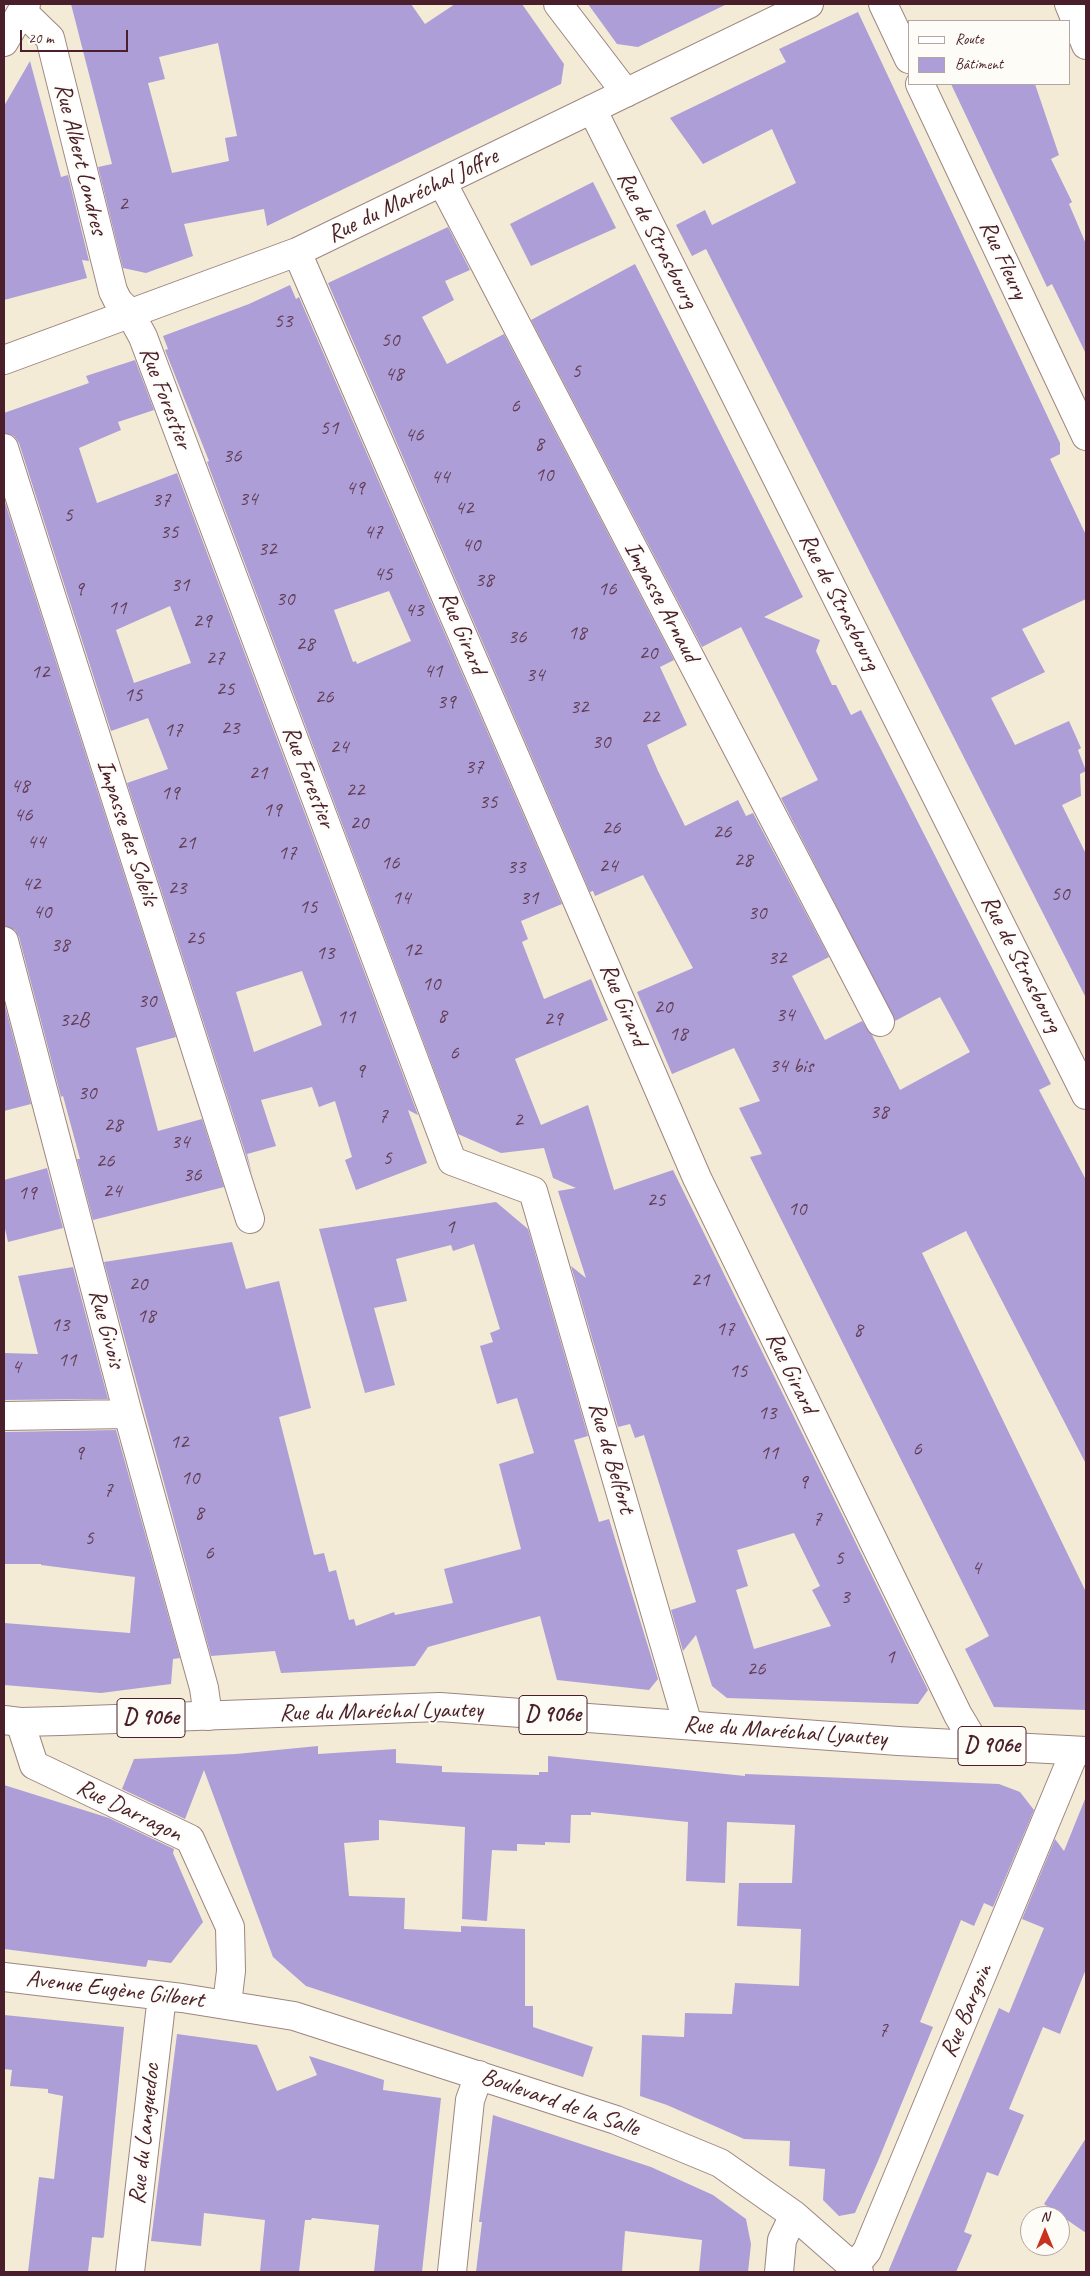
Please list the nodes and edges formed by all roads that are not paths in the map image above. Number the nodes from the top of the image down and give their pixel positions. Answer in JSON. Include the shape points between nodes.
{"nodes":[{"id":1,"x":558,"y":4,"type":"edge"},
{"id":2,"x":809,"y":4,"type":"edge"},
{"id":3,"x":883,"y":4,"type":"edge"},
{"id":4,"x":1069,"y":4,"type":"edge"},
{"id":5,"x":24,"y":7,"type":"edge"},
{"id":6,"x":4,"y":42,"type":"edge"},
{"id":7,"x":1086,"y":45,"type":"edge"},
{"id":8,"x":908,"y":57,"type":"edge"},
{"id":9,"x":920,"y":85,"type":"edge"},
{"id":10,"x":626,"y":93,"type":"junction"},
{"id":11,"x":592,"y":109,"type":"junction"},
{"id":12,"x":442,"y":182,"type":"junction"},
{"id":13,"x":297,"y":252,"type":"junction"},
{"id":14,"x":130,"y":313,"type":"junction"},
{"id":15,"x":4,"y":360,"type":"edge"},
{"id":16,"x":1086,"y":436,"type":"edge"},
{"id":17,"x":4,"y":448,"type":"edge"},
{"id":18,"x":4,"y":942,"type":"edge"},
{"id":19,"x":880,"y":1022,"type":"dead end"},
{"id":20,"x":1086,"y":1096,"type":"edge"},
{"id":21,"x":533,"y":1191,"type":"joint"},
{"id":22,"x":250,"y":1219,"type":"dead end"},
{"id":23,"x":128,"y":1414,"type":"junction"},
{"id":24,"x":4,"y":1416,"type":"edge"},
{"id":25,"x":208,"y":1716,"type":"junction"},
{"id":26,"x":12,"y":1721,"type":"edge"},
{"id":27,"x":688,"y":1725,"type":"junction"},
{"id":28,"x":976,"y":1745,"type":"junction"},
{"id":29,"x":1081,"y":1751,"type":"edge"},
{"id":30,"x":4,"y":1977,"type":"edge"},
{"id":31,"x":162,"y":1996,"type":"junction"},
{"id":32,"x":227,"y":2004,"type":"junction"},
{"id":33,"x":479,"y":2075,"type":"junction"},
{"id":34,"x":794,"y":2215,"type":"junction"},
{"id":35,"x":856,"y":2270,"type":"edge"},
{"id":36,"x":130,"y":2272,"type":"edge"},
{"id":37,"x":452,"y":2272,"type":"edge"},
{"id":38,"x":779,"y":2272,"type":"edge"}],
"edges":[{"from":1,"to":10,"type":"street"},
{"from":2,"to":10,"type":"street","name":"Rue du Maréchal Joffre"},
{"from":3,"to":8,"type":"street"},
{"from":4,"to":7,"type":"street"},
{"from":5,"to":6,"type":"street"},
{"from":5,"to":14,"type":"street","name":"Rue Albert Londres","via":[[50,38],[113,291]]},
{"from":9,"to":16,"type":"street","name":"Rue Fleury"},
{"from":10,"to":11,"type":"street","name":"Rue du Maréchal Joffre"},
{"from":11,"to":12,"type":"street","name":"Rue du Maréchal Joffre"},
{"from":11,"to":20,"type":"street","name":"Rue de Strasbourg"},
{"from":12,"to":13,"type":"street","name":"Rue du Maréchal Joffre"},
{"from":12,"to":19,"type":"street","name":"Impasse Arnaud"},
{"from":13,"to":14,"type":"street","name":"Rue du Maréchal Joffre"},
{"from":13,"to":28,"type":"street","name":"Rue Girard","via":[[696,1178],[958,1715]]},
{"from":14,"to":15,"type":"street","name":"Rue du Maréchal Joffre"},
{"from":14,"to":21,"type":"street","name":"Rue Forestier","via":[[143,337],[452,1161]]},
{"from":17,"to":22,"type":"street","name":"Impasse des Soleils"},
{"from":18,"to":23,"type":"street","name":"Rue Givois"},
{"from":21,"to":27,"type":"street","name":"Rue de Belfort"},
{"from":23,"to":24,"type":"street"},
{"from":23,"to":25,"type":"street","name":"Rue Givois","via":[[204,1688]]},
{"from":25,"to":26,"type":"street","name":"Rue du Maréchal Lyautey","number":"D 906e"},
{"from":25,"to":27,"type":"street","name":"Rue du Maréchal Lyautey","number":"D 906e","via":[[440,1707]]},
{"from":26,"to":32,"type":"street","name":"Rue Darragon","via":[[34,1765],[190,1839],[230,1927],[231,1971]]},
{"from":27,"to":28,"type":"street","name":"Rue du Maréchal Lyautey","number":"D 906e"},
{"from":28,"to":29,"type":"street","name":"Rue du Maréchal Lyautey","number":"D 906e"},
{"from":29,"to":35,"type":"street","name":"Rue Bargoin","via":[[867,2252]]},
{"from":30,"to":31,"type":"street","name":"Avenue Eugène Gilbert"},
{"from":31,"to":32,"type":"street","name":"Avenue Eugène Gilbert"},
{"from":31,"to":36,"type":"street","name":"Rue du Languedoc"},
{"from":32,"to":33,"type":"street","name":"Boulevard de la Salle","via":[[294,2016]]},
{"from":33,"to":34,"type":"street","name":"Boulevard de la Salle","via":[[616,2120],[720,2163]]},
{"from":33,"to":37,"type":"street","via":[[470,2100]]},
{"from":34,"to":35,"type":"street","name":"Boulevard de la Salle"},
{"from":34,"to":38,"type":"street","via":[[782,2240]]}]}
